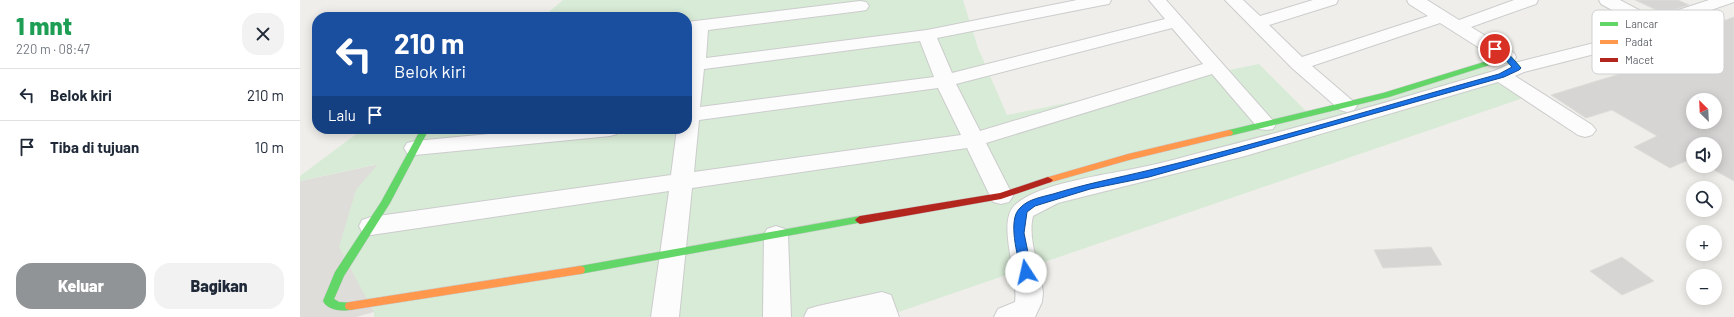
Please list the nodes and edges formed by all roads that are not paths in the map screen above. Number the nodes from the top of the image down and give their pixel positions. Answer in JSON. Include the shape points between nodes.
{"nodes":[{"id":1,"x":1103,"y":0,"type":"edge"},
{"id":2,"x":1157,"y":0,"type":"edge"},
{"id":3,"x":1233,"y":0,"type":"edge"},
{"id":4,"x":1330,"y":0,"type":"edge"},
{"id":5,"x":1415,"y":0,"type":"edge"},
{"id":6,"x":1530,"y":0,"type":"edge"},
{"id":7,"x":1607,"y":0,"type":"edge"},
{"id":8,"x":1727,"y":0,"type":"edge"},
{"id":9,"x":860,"y":6,"type":"dead end"},
{"id":10,"x":1626,"y":10,"type":"edge"},
{"id":11,"x":1694,"y":10,"type":"edge"},
{"id":12,"x":1442,"y":17,"type":"junction"},
{"id":13,"x":1175,"y":22,"type":"junction"},
{"id":14,"x":1257,"y":23,"type":"junction"},
{"id":15,"x":1458,"y":26,"type":"junction"},
{"id":16,"x":694,"y":27,"type":"edge"},
{"id":17,"x":927,"y":35,"type":"junction"},
{"id":18,"x":1592,"y":48,"type":"edge"},
{"id":19,"x":692,"y":52,"type":"edge"},
{"id":20,"x":1299,"y":64,"type":"junction"},
{"id":21,"x":692,"y":65,"type":"edge"},
{"id":22,"x":1215,"y":67,"type":"junction"},
{"id":23,"x":1508,"y":67,"type":"junction"},
{"id":24,"x":945,"y":81,"type":"junction"},
{"id":25,"x":1347,"y":106,"type":"junction"},
{"id":26,"x":692,"y":114,"type":"edge"},
{"id":27,"x":1266,"y":124,"type":"junction"},
{"id":28,"x":1585,"y":130,"type":"dead end"},
{"id":29,"x":422,"y":134,"type":"edge"},
{"id":30,"x":559,"y":134,"type":"edge"},
{"id":31,"x":686,"y":134,"type":"edge"},
{"id":32,"x":972,"y":140,"type":"junction"},
{"id":33,"x":415,"y":148,"type":"junction"},
{"id":34,"x":681,"y":183,"type":"junction"},
{"id":35,"x":1001,"y":196,"type":"junction"},
{"id":36,"x":371,"y":226,"type":"junction"},
{"id":37,"x":776,"y":235,"type":"junction"},
{"id":38,"x":673,"y":253,"type":"junction"},
{"id":39,"x":665,"y":317,"type":"edge"},
{"id":40,"x":777,"y":317,"type":"edge"},
{"id":41,"x":818,"y":317,"type":"edge"},
{"id":42,"x":884,"y":317,"type":"edge"},
{"id":43,"x":1008,"y":317,"type":"edge"}],
"edges":[{"from":1,"to":17,"type":"street"},
{"from":2,"to":13,"type":"street"},
{"from":3,"to":14,"type":"street"},
{"from":4,"to":14,"type":"street"},
{"from":5,"to":12,"type":"street"},
{"from":6,"to":15,"type":"street"},
{"from":7,"to":10,"type":"street"},
{"from":8,"to":11,"type":"street"},
{"from":9,"to":16,"type":"street"},
{"from":12,"to":15,"type":"street"},
{"from":12,"to":20,"type":"street"},
{"from":13,"to":22,"type":"street"},
{"from":13,"to":24,"type":"street"},
{"from":14,"to":20,"type":"street"},
{"from":15,"to":23,"type":"street"},
{"from":16,"to":19,"type":"street"},
{"from":17,"to":21,"type":"street"},
{"from":17,"to":24,"type":"street"},
{"from":18,"to":23,"type":"street"},
{"from":20,"to":25,"type":"street"},
{"from":22,"to":27,"type":"street"},
{"from":22,"to":32,"type":"street"},
{"from":23,"to":25,"type":"street","via":[[1460,73]]},
{"from":23,"to":28,"type":"street"},
{"from":23,"to":43,"type":"street","via":[[1299,133],[1149,173],[1089,186],[1031,204],[1023,211],[1019,233],[1030,294],[1029,302],[1025,310]]},
{"from":24,"to":26,"type":"street"},
{"from":24,"to":32,"type":"street"},
{"from":25,"to":27,"type":"street"},
{"from":27,"to":35,"type":"street","via":[[1073,172]]},
{"from":29,"to":33,"type":"street"},
{"from":30,"to":33,"type":"street"},
{"from":31,"to":34,"type":"street"},
{"from":32,"to":34,"type":"street"},
{"from":32,"to":35,"type":"street"},
{"from":33,"to":36,"type":"street"},
{"from":34,"to":36,"type":"street"},
{"from":34,"to":38,"type":"street"},
{"from":35,"to":37,"type":"street"},
{"from":36,"to":38,"type":"street","via":[[328,295],[328,301],[332,305],[373,303],[608,266]]},
{"from":37,"to":38,"type":"street"},
{"from":37,"to":40,"type":"street"},
{"from":38,"to":39,"type":"street"},
{"from":41,"to":42,"type":"street","via":[[882,303]]}]}
